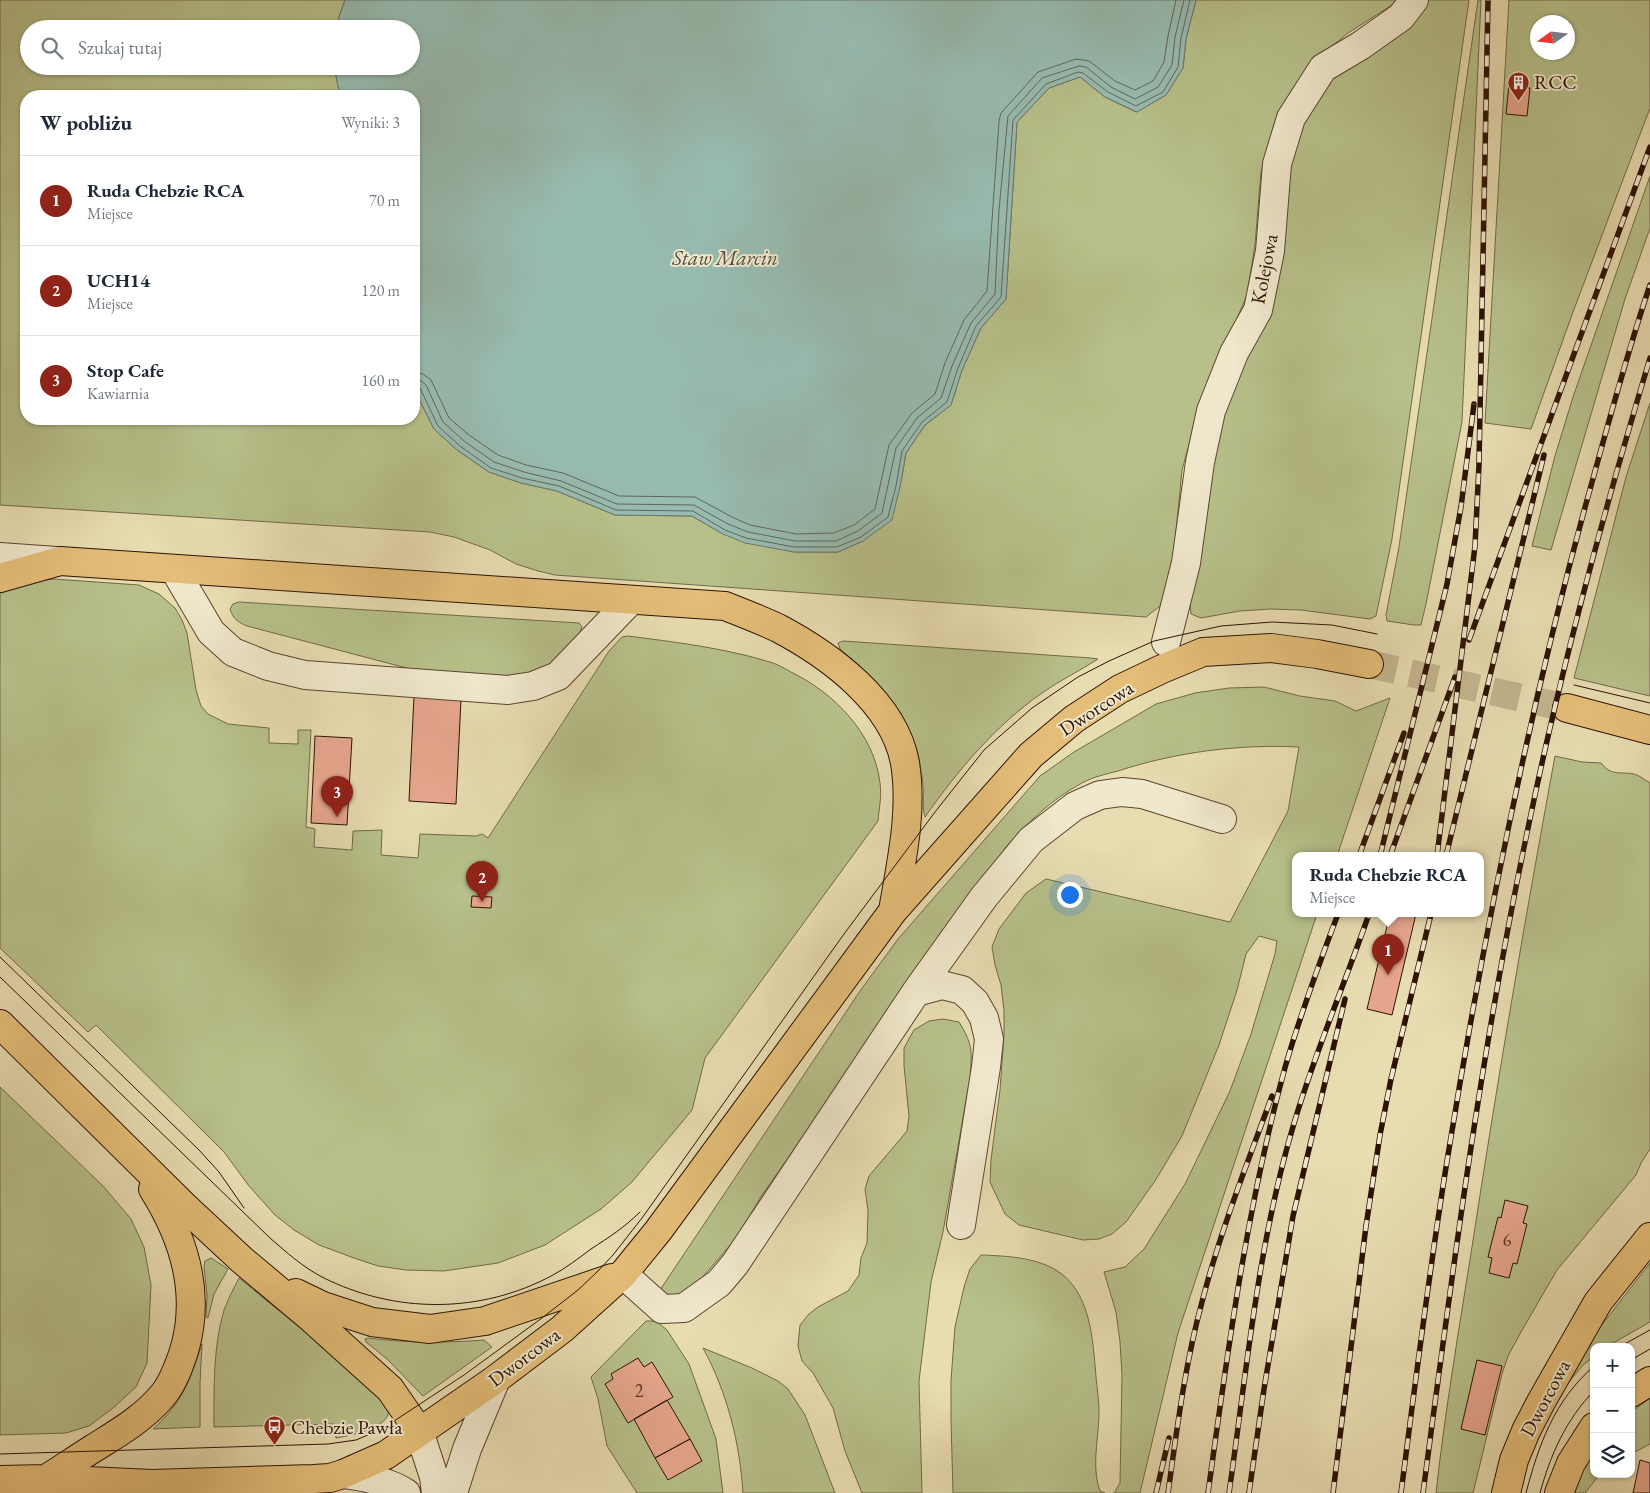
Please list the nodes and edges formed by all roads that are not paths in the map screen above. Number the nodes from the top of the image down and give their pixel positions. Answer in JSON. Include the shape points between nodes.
{"nodes":[{"id":1,"x":1414,"y":0,"type":"edge"},
{"id":2,"x":0,"y":557,"type":"edge"},
{"id":3,"x":60,"y":561,"type":"junction"},
{"id":4,"x":174,"y":569,"type":"junction"},
{"id":5,"x":0,"y":578,"type":"edge"},
{"id":6,"x":631,"y":600,"type":"junction"},
{"id":7,"x":1166,"y":642,"type":"dead end"},
{"id":8,"x":1369,"y":664,"type":"tunnel mouth"},
{"id":9,"x":1567,"y":708,"type":"tunnel mouth"},
{"id":10,"x":1650,"y":730,"type":"edge"},
{"id":11,"x":1222,"y":819,"type":"dead end"},
{"id":12,"x":892,"y":911,"type":"junction"},
{"id":13,"x":916,"y":992,"type":"junction"},
{"id":14,"x":0,"y":1024,"type":"edge"},
{"id":15,"x":131,"y":1154,"type":"junction"},
{"id":16,"x":961,"y":1225,"type":"dead end"},
{"id":17,"x":1650,"y":1236,"type":"edge"},
{"id":18,"x":623,"y":1274,"type":"junction"},
{"id":19,"x":261,"y":1275,"type":"junction"},
{"id":20,"x":496,"y":1379,"type":"junction"},
{"id":21,"x":1650,"y":1381,"type":"edge"},
{"id":22,"x":1635,"y":1390,"type":"edge"},
{"id":23,"x":419,"y":1431,"type":"junction"},
{"id":24,"x":1590,"y":1433,"type":"edge"},
{"id":25,"x":343,"y":1474,"type":"junction"},
{"id":26,"x":46,"y":1479,"type":"junction"},
{"id":27,"x":0,"y":1480,"type":"edge"},
{"id":28,"x":406,"y":1493,"type":"edge"},
{"id":29,"x":436,"y":1493,"type":"edge"},
{"id":30,"x":453,"y":1493,"type":"edge"},
{"id":31,"x":1506,"y":1493,"type":"edge"},
{"id":32,"x":1559,"y":1493,"type":"edge"}],
"edges":[{"from":1,"to":7,"type":"street","name":"Kolejowa","via":[[1401,17],[1323,68],[1292,118],[1277,164],[1270,251],[1258,310],[1234,353],[1210,411],[1186,563]]},
{"from":2,"to":3,"type":"street"},
{"from":3,"to":4,"type":"main road"},
{"from":3,"to":5,"type":"main road"},
{"from":4,"to":6,"type":"main road"},
{"from":4,"to":6,"type":"street","via":[[211,632],[234,652],[268,666],[305,675],[508,690],[533,686],[558,676]]},
{"from":6,"to":12,"type":"main road","via":[[725,606],[777,628],[820,653],[870,696],[891,724],[904,762],[907,809]]},
{"from":8,"to":12,"type":"main road","name":"Dworcowa","via":[[1271,648],[1203,652],[1120,689],[1074,719],[1031,755]]},
{"from":9,"to":10,"type":"main road"},
{"from":11,"to":13,"type":"street","via":[[1142,794],[1122,792],[1100,795],[1075,806],[1031,840],[984,897]]},
{"from":12,"to":18,"type":"main road","name":"Dworcowa","via":[[658,1231]]},
{"from":13,"to":16,"type":"street","via":[[942,985],[962,990],[975,1002],[984,1018],[989,1039]]},
{"from":13,"to":18,"type":"street","via":[[735,1264],[719,1283],[684,1308],[662,1309]]},
{"from":14,"to":15,"type":"main road"},
{"from":15,"to":19,"type":"main road"},
{"from":15,"to":26,"type":"main road","via":[[164,1206],[181,1244],[192,1303],[190,1331],[179,1366],[163,1395],[133,1423]]},
{"from":17,"to":31,"type":"main road","name":"Dworcowa","via":[[1598,1302],[1541,1402],[1514,1460]]},
{"from":18,"to":19,"type":"main road","via":[[485,1321],[430,1329],[372,1322],[331,1309]]},
{"from":18,"to":20,"type":"main road","name":"Dworcowa","via":[[562,1329]]},
{"from":19,"to":23,"type":"main road","via":[[390,1390]]},
{"from":20,"to":23,"type":"main road","name":"Dworcowa"},
{"from":20,"to":30,"type":"street"},
{"from":21,"to":22,"type":"main road"},
{"from":23,"to":25,"type":"main road","name":"Dworcowa","via":[[386,1454]]},
{"from":23,"to":29,"type":"street"},
{"from":24,"to":32,"type":"main road","via":[[1571,1463]]},
{"from":25,"to":26,"type":"main road","name":"Dworcowa","via":[[330,1478],[213,1483]]},
{"from":25,"to":28,"type":"street","via":[[386,1483]]},
{"from":26,"to":27,"type":"main road","name":"Dworcowa"}]}
